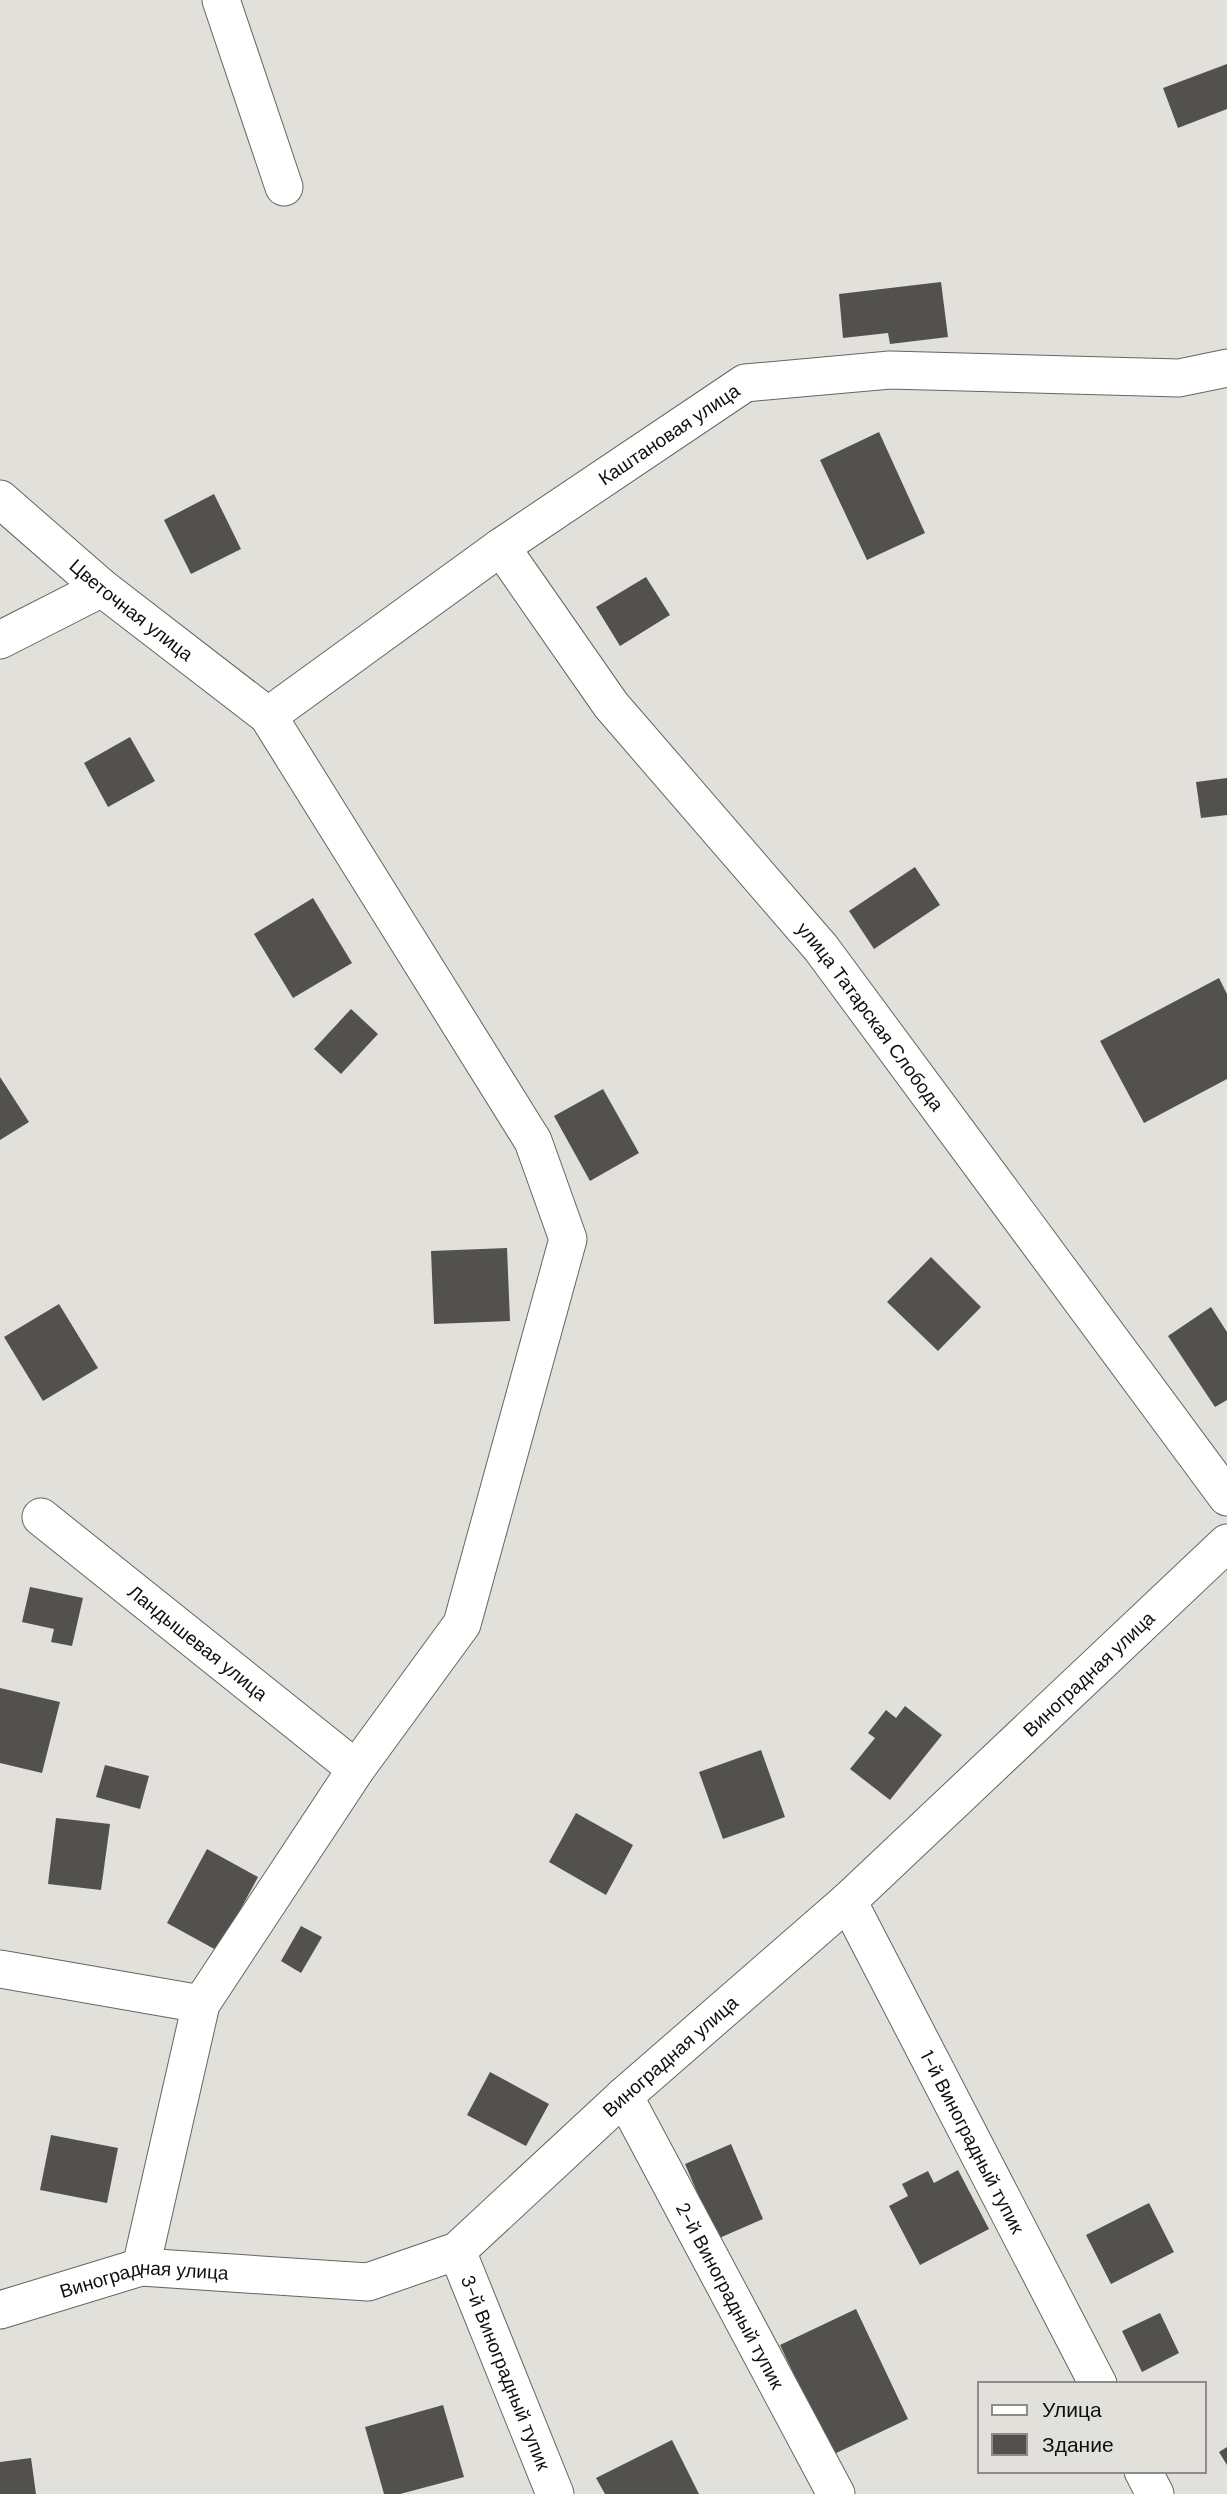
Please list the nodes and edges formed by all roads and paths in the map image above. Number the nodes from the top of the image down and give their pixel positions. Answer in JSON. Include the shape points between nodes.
{"nodes":[{"id":1,"x":221,"y":0,"type":"edge"},
{"id":2,"x":284,"y":187,"type":"dead end"},
{"id":3,"x":1227,"y":368,"type":"edge"},
{"id":4,"x":0,"y":499,"type":"edge"},
{"id":5,"x":501,"y":547,"type":"junction"},
{"id":6,"x":102,"y":588,"type":"junction"},
{"id":7,"x":0,"y":640,"type":"edge"},
{"id":8,"x":268,"y":716,"type":"junction"},
{"id":9,"x":1227,"y":1497,"type":"edge"},
{"id":10,"x":41,"y":1517,"type":"dead end"},
{"id":11,"x":1227,"y":1543,"type":"edge"},
{"id":12,"x":356,"y":1769,"type":"junction"},
{"id":13,"x":848,"y":1901,"type":"junction"},
{"id":14,"x":0,"y":1969,"type":"edge"},
{"id":15,"x":201,"y":2004,"type":"junction"},
{"id":16,"x":624,"y":2096,"type":"junction"},
{"id":17,"x":457,"y":2250,"type":"junction"},
{"id":18,"x":141,"y":2267,"type":"junction"},
{"id":19,"x":0,"y":2310,"type":"edge"},
{"id":20,"x":1097,"y":2382,"type":"edge"},
{"id":21,"x":1144,"y":2473,"type":"edge"},
{"id":22,"x":555,"y":2494,"type":"edge"},
{"id":23,"x":836,"y":2494,"type":"edge"},
{"id":24,"x":1155,"y":2494,"type":"edge"}],
"edges":[{"from":1,"to":2,"type":"street"},
{"from":3,"to":5,"type":"street","name":"Каштановая улица","via":[[1179,378],[890,370],[745,383]]},
{"from":4,"to":6,"type":"street","name":"Цветочная улица"},
{"from":5,"to":8,"type":"street","name":"Каштановая улица"},
{"from":5,"to":9,"type":"street","name":"улица Татарская Слобода","via":[[611,705],[821,948]]},
{"from":6,"to":7,"type":"street"},
{"from":6,"to":8,"type":"street","name":"Цветочная улица"},
{"from":8,"to":12,"type":"street","via":[[533,1140],[568,1239],[462,1624]]},
{"from":10,"to":12,"type":"street","name":"Ландышевая улица"},
{"from":11,"to":13,"type":"street","name":"Виноградная улица"},
{"from":12,"to":15,"type":"street"},
{"from":13,"to":16,"type":"street","name":"Виноградная улица"},
{"from":13,"to":20,"type":"street","name":"1-й Виноградный тупик"},
{"from":14,"to":15,"type":"street"},
{"from":15,"to":18,"type":"street"},
{"from":16,"to":17,"type":"street","name":"Виноградная улица"},
{"from":16,"to":23,"type":"street","name":"2-й Виноградный тупик"},
{"from":17,"to":18,"type":"street","name":"Виноградная улица","via":[[368,2282]]},
{"from":17,"to":22,"type":"street","name":"3-й Виноградный тупик"},
{"from":18,"to":19,"type":"street","name":"Виноградная улица"},
{"from":21,"to":24,"type":"street"}]}
